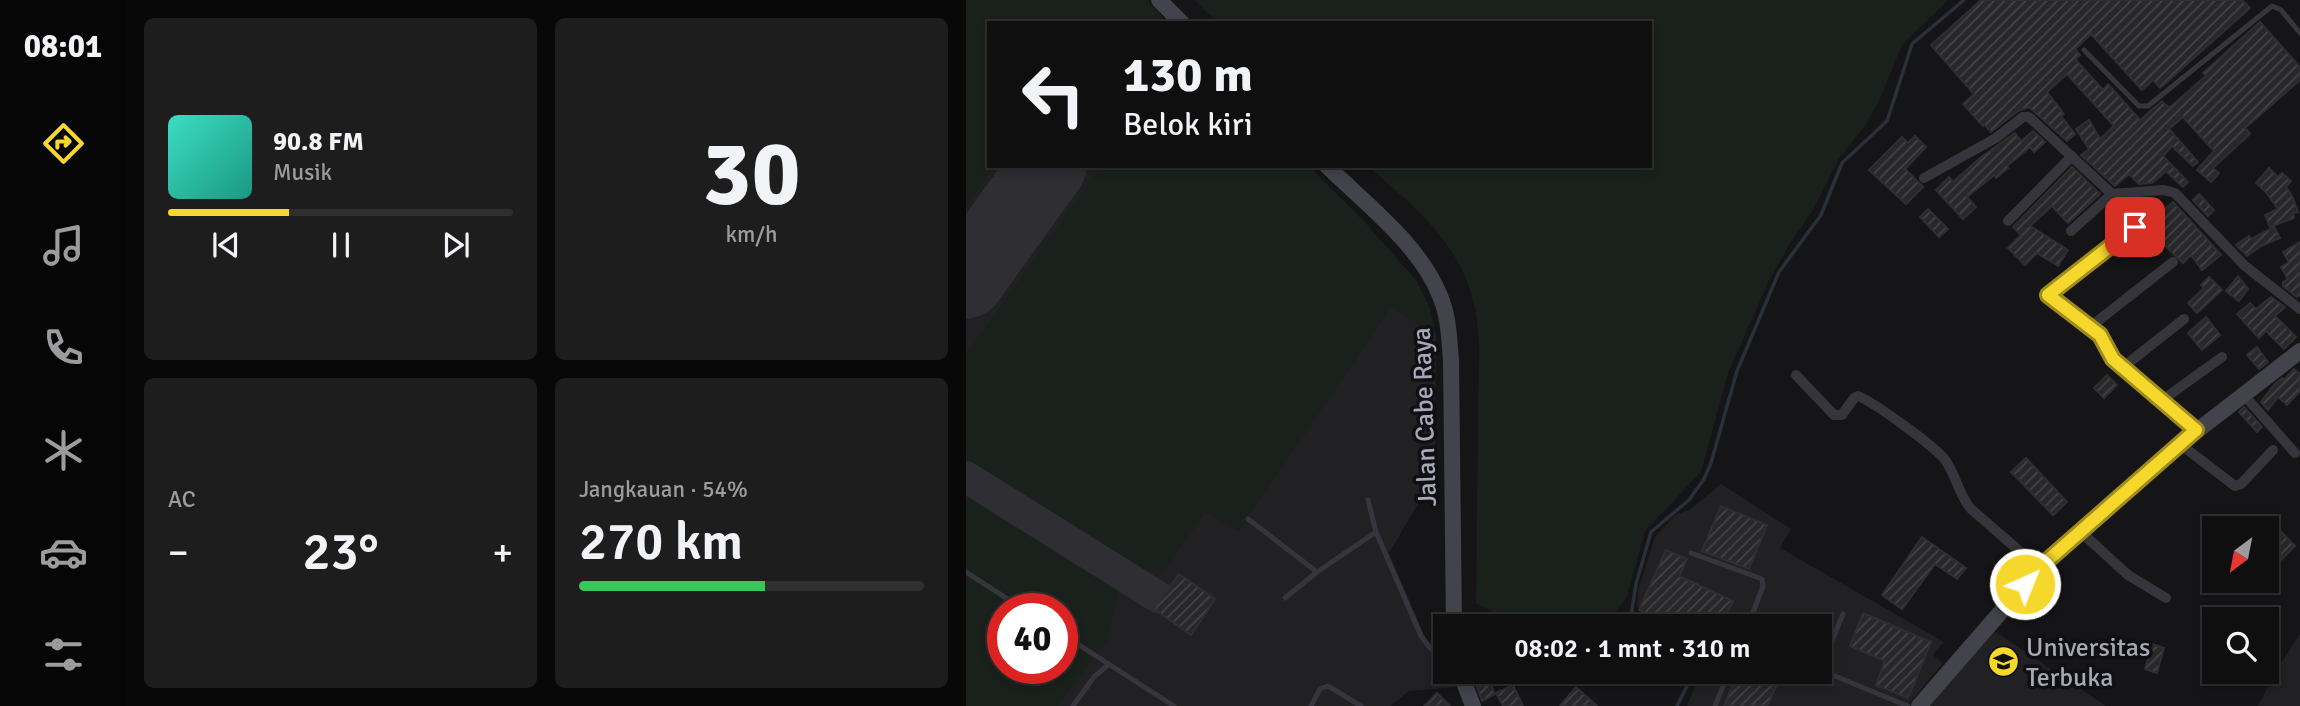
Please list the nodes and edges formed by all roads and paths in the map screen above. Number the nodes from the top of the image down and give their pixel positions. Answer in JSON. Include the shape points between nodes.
{"nodes":[{"id":1,"x":1159,"y":0,"type":"edge"},
{"id":2,"x":1180,"y":21,"type":"edge"},
{"id":3,"x":2300,"y":33,"type":"edge"},
{"id":4,"x":2084,"y":50,"type":"dead end"},
{"id":5,"x":2072,"y":156,"type":"junction"},
{"id":6,"x":1329,"y":168,"type":"edge"},
{"id":7,"x":1924,"y":178,"type":"dead end"},
{"id":8,"x":2112,"y":194,"type":"junction"},
{"id":9,"x":2008,"y":220,"type":"dead end"},
{"id":10,"x":2135,"y":227,"type":"dead end"},
{"id":11,"x":2071,"y":231,"type":"dead end"},
{"id":12,"x":2173,"y":262,"type":"dead end"},
{"id":13,"x":2300,"y":309,"type":"edge"},
{"id":14,"x":2184,"y":319,"type":"dead end"},
{"id":15,"x":2090,"y":327,"type":"junction"},
{"id":16,"x":2300,"y":351,"type":"edge"},
{"id":17,"x":2222,"y":357,"type":"dead end"},
{"id":18,"x":2122,"y":368,"type":"junction"},
{"id":19,"x":1796,"y":375,"type":"dead end"},
{"id":20,"x":2244,"y":394,"type":"junction"},
{"id":21,"x":2161,"y":401,"type":"junction"},
{"id":22,"x":2196,"y":430,"type":"junction"},
{"id":23,"x":2180,"y":444,"type":"junction"},
{"id":24,"x":2273,"y":450,"type":"dead end"},
{"id":25,"x":2295,"y":453,"type":"dead end"},
{"id":26,"x":1368,"y":500,"type":"dead end"},
{"id":27,"x":1248,"y":519,"type":"dead end"},
{"id":28,"x":1376,"y":531,"type":"junction"},
{"id":29,"x":2081,"y":532,"type":"junction"},
{"id":30,"x":1691,"y":554,"type":"dead end"},
{"id":31,"x":2039,"y":568,"type":"junction"},
{"id":32,"x":966,"y":572,"type":"edge"},
{"id":33,"x":1317,"y":572,"type":"junction"},
{"id":34,"x":998,"y":593,"type":"edge"},
{"id":35,"x":1286,"y":598,"type":"dead end"},
{"id":36,"x":2166,"y":598,"type":"dead end"},
{"id":37,"x":1454,"y":614,"type":"edge"},
{"id":38,"x":1752,"y":614,"type":"edge"},
{"id":39,"x":1843,"y":614,"type":"dead end"},
{"id":40,"x":1832,"y":641,"type":"edge"},
{"id":41,"x":1078,"y":644,"type":"edge"},
{"id":42,"x":1433,"y":651,"type":"edge"},
{"id":43,"x":1109,"y":664,"type":"junction"},
{"id":44,"x":1832,"y":675,"type":"edge"},
{"id":45,"x":1465,"y":684,"type":"edge"},
{"id":46,"x":1724,"y":684,"type":"edge"},
{"id":47,"x":1073,"y":706,"type":"edge"},
{"id":48,"x":1174,"y":706,"type":"edge"},
{"id":49,"x":1311,"y":706,"type":"edge"},
{"id":50,"x":1361,"y":706,"type":"edge"},
{"id":51,"x":1473,"y":706,"type":"edge"},
{"id":52,"x":1715,"y":706,"type":"edge"},
{"id":53,"x":1908,"y":706,"type":"edge"},
{"id":54,"x":1919,"y":706,"type":"edge"}],
"edges":[{"from":1,"to":2,"type":"main road"},
{"from":3,"to":4,"type":"lane","via":[[2272,6],[2143,107]]},
{"from":5,"to":7,"type":"street","via":[[2026,116]]},
{"from":5,"to":8,"type":"street"},
{"from":5,"to":9,"type":"street"},
{"from":6,"to":37,"type":"main road","name":"Jalan Cabe Raya","via":[[1419,259],[1441,298],[1449,326]]},
{"from":8,"to":11,"type":"street"},
{"from":8,"to":13,"type":"street","via":[[2175,192],[2245,266]]},
{"from":10,"to":15,"type":"street","via":[[2048,295]]},
{"from":12,"to":15,"type":"street"},
{"from":14,"to":18,"type":"street"},
{"from":15,"to":18,"type":"street"},
{"from":16,"to":20,"type":"main road"},
{"from":17,"to":21,"type":"street"},
{"from":18,"to":21,"type":"street"},
{"from":19,"to":31,"type":"street","via":[[1834,415],[1842,415],[1858,396],[1934,449],[1947,463],[1971,509]]},
{"from":20,"to":22,"type":"main road"},
{"from":20,"to":25,"type":"street"},
{"from":21,"to":22,"type":"street"},
{"from":22,"to":23,"type":"main road"},
{"from":23,"to":24,"type":"street","via":[[2235,486]]},
{"from":23,"to":29,"type":"main road"},
{"from":26,"to":28,"type":"lane"},
{"from":27,"to":33,"type":"lane"},
{"from":28,"to":33,"type":"lane"},
{"from":28,"to":42,"type":"lane","via":[[1421,636]]},
{"from":29,"to":31,"type":"main road"},
{"from":29,"to":36,"type":"street","via":[[2128,575]]},
{"from":30,"to":38,"type":"lane","via":[[1762,579]]},
{"from":31,"to":54,"type":"main road"},
{"from":32,"to":34,"type":"lane"},
{"from":33,"to":35,"type":"lane"},
{"from":39,"to":40,"type":"lane"},
{"from":41,"to":43,"type":"lane"},
{"from":43,"to":47,"type":"lane"},
{"from":43,"to":48,"type":"lane"},
{"from":44,"to":53,"type":"lane"},
{"from":45,"to":51,"type":"main road"},
{"from":46,"to":52,"type":"lane"},
{"from":49,"to":50,"type":"lane","via":[[1320,690],[1328,686]]}]}
